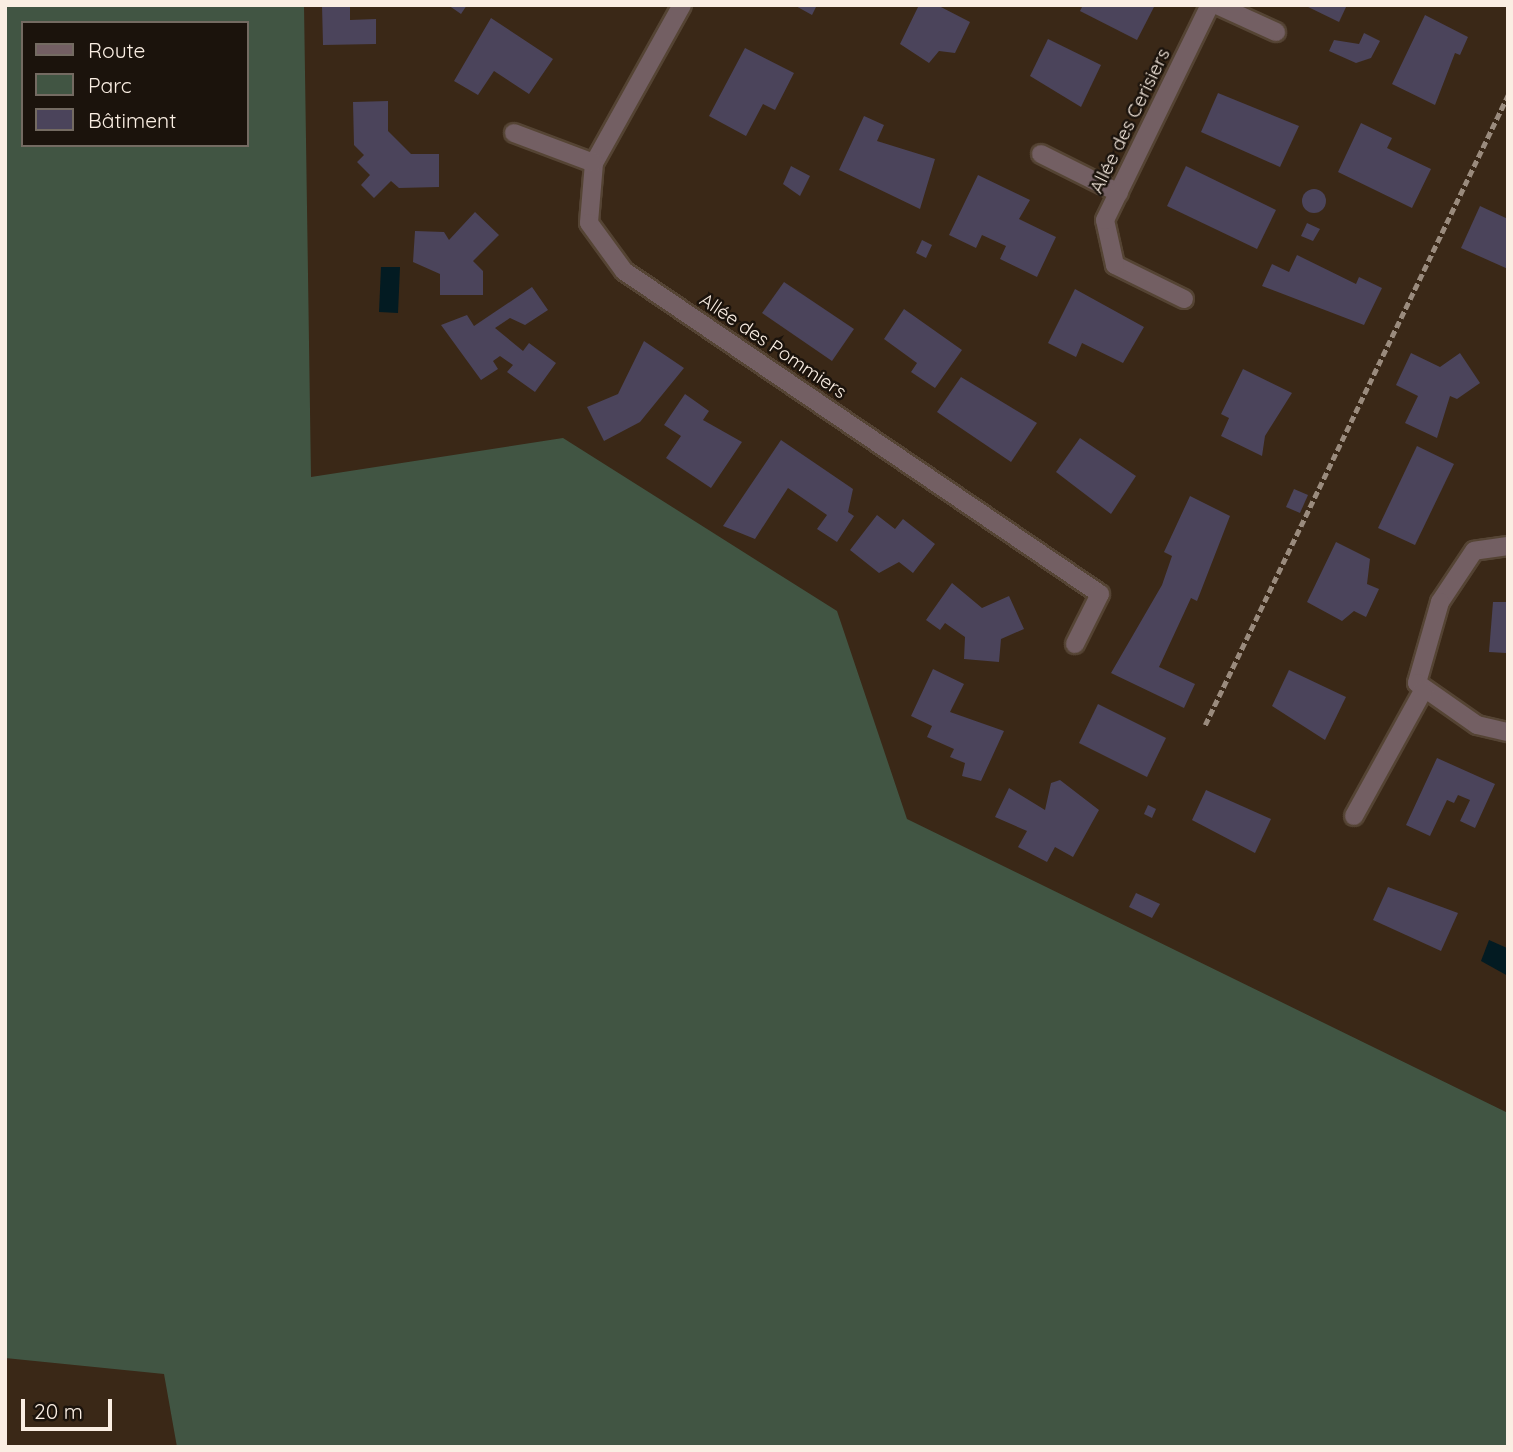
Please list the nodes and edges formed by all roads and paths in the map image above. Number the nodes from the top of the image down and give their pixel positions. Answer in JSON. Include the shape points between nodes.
{"nodes":[{"id":1,"x":682,"y":5,"type":"edge"},
{"id":2,"x":1210,"y":5,"type":"edge"},
{"id":3,"x":1217,"y":5,"type":"edge"},
{"id":4,"x":1276,"y":32,"type":"dead end"},
{"id":5,"x":1508,"y":95,"type":"edge"},
{"id":6,"x":514,"y":132,"type":"dead end"},
{"id":7,"x":1041,"y":154,"type":"dead end"},
{"id":8,"x":594,"y":163,"type":"junction"},
{"id":9,"x":1119,"y":193,"type":"junction"},
{"id":10,"x":1184,"y":299,"type":"dead end"},
{"id":11,"x":1508,"y":546,"type":"edge"},
{"id":12,"x":1075,"y":644,"type":"dead end"},
{"id":13,"x":1423,"y":691,"type":"junction"},
{"id":14,"x":1205,"y":725,"type":"dead end"},
{"id":15,"x":1508,"y":732,"type":"edge"},
{"id":16,"x":1354,"y":817,"type":"dead end"}],
"edges":[{"from":1,"to":8,"type":"street","name":"Allée des Pommiers"},
{"from":2,"to":9,"type":"street","name":"Allée des Cerisiers"},
{"from":3,"to":4,"type":"street"},
{"from":5,"to":14,"type":"path"},
{"from":6,"to":8,"type":"street"},
{"from":7,"to":9,"type":"street"},
{"from":8,"to":12,"type":"street","name":"Allée des Pommiers","via":[[589,223],[624,271],[1100,594]]},
{"from":9,"to":10,"type":"street","name":"Allée des Cerisiers","via":[[1105,220],[1115,265]]},
{"from":11,"to":13,"type":"street","via":[[1474,551],[1440,603],[1417,683]]},
{"from":13,"to":15,"type":"street","via":[[1477,725]]},
{"from":13,"to":16,"type":"street"}]}
